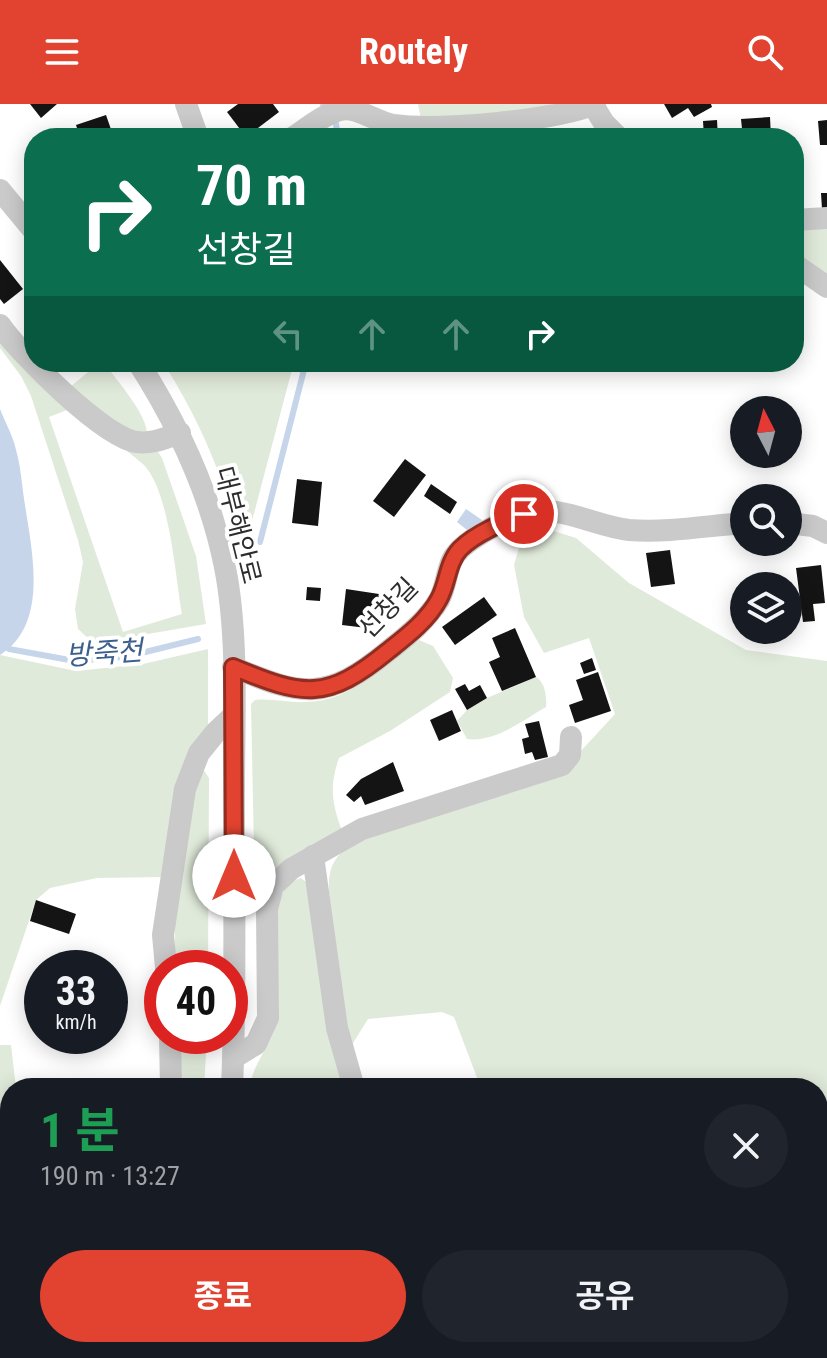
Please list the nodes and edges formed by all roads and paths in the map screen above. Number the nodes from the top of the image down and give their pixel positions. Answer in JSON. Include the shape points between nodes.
{"nodes":[{"id":1,"x":186,"y":104,"type":"edge"},
{"id":2,"x":594,"y":104,"type":"edge"},
{"id":3,"x":345,"y":108,"type":"edge"},
{"id":4,"x":194,"y":128,"type":"edge"},
{"id":5,"x":308,"y":128,"type":"edge"},
{"id":6,"x":609,"y":128,"type":"edge"},
{"id":7,"x":0,"y":190,"type":"edge"},
{"id":8,"x":827,"y":218,"type":"edge"},
{"id":9,"x":804,"y":219,"type":"edge"},
{"id":10,"x":22,"y":220,"type":"edge"},
{"id":11,"x":804,"y":271,"type":"edge"},
{"id":12,"x":827,"y":287,"type":"edge"},
{"id":13,"x":0,"y":325,"type":"edge"},
{"id":14,"x":24,"y":354,"type":"edge"},
{"id":15,"x":44,"y":372,"type":"edge"},
{"id":16,"x":144,"y":372,"type":"edge"},
{"id":17,"x":180,"y":433,"type":"junction"},
{"id":18,"x":730,"y":524,"type":"edge"},
{"id":19,"x":802,"y":525,"type":"edge"},
{"id":20,"x":827,"y":533,"type":"edge"},
{"id":21,"x":233,"y":667,"type":"junction"},
{"id":22,"x":233,"y":716,"type":"junction"},
{"id":23,"x":571,"y":737,"type":"dead end"},
{"id":24,"x":313,"y":856,"type":"junction"},
{"id":25,"x":164,"y":950,"type":"edge"},
{"id":26,"x":170,"y":1054,"type":"edge"},
{"id":27,"x":233,"y":1058,"type":"junction"},
{"id":28,"x":171,"y":1078,"type":"edge"},
{"id":29,"x":232,"y":1078,"type":"edge"},
{"id":30,"x":351,"y":1078,"type":"edge"}],
"edges":[{"from":1,"to":4,"type":"street"},
{"from":2,"to":3,"type":"street","via":[[528,118],[433,126],[389,124]]},
{"from":2,"to":6,"type":"street"},
{"from":3,"to":5,"type":"street"},
{"from":7,"to":10,"type":"street"},
{"from":8,"to":9,"type":"street"},
{"from":11,"to":12,"type":"street"},
{"from":13,"to":14,"type":"street"},
{"from":15,"to":17,"type":"street","via":[[120,436],[154,442]]},
{"from":16,"to":17,"type":"street","name":"대부해안로"},
{"from":17,"to":21,"type":"street","name":"대부해안로","via":[[214,521],[226,569]]},
{"from":18,"to":21,"type":"street","name":"선창길","via":[[631,530],[552,511],[524,514],[458,551],[426,617],[356,676],[322,690],[306,690]]},
{"from":19,"to":20,"type":"street"},
{"from":21,"to":22,"type":"street","name":"대부해안로"},
{"from":22,"to":25,"type":"street","via":[[199,753],[185,789]]},
{"from":22,"to":27,"type":"street","name":"대부해안로"},
{"from":23,"to":24,"type":"street","via":[[570,755],[562,765],[362,829]]},
{"from":24,"to":27,"type":"street","via":[[273,886],[267,909],[268,1018],[256,1044]]},
{"from":24,"to":30,"type":"street","via":[[337,1028]]},
{"from":26,"to":28,"type":"street"},
{"from":27,"to":29,"type":"street","name":"대부해안로"}]}
